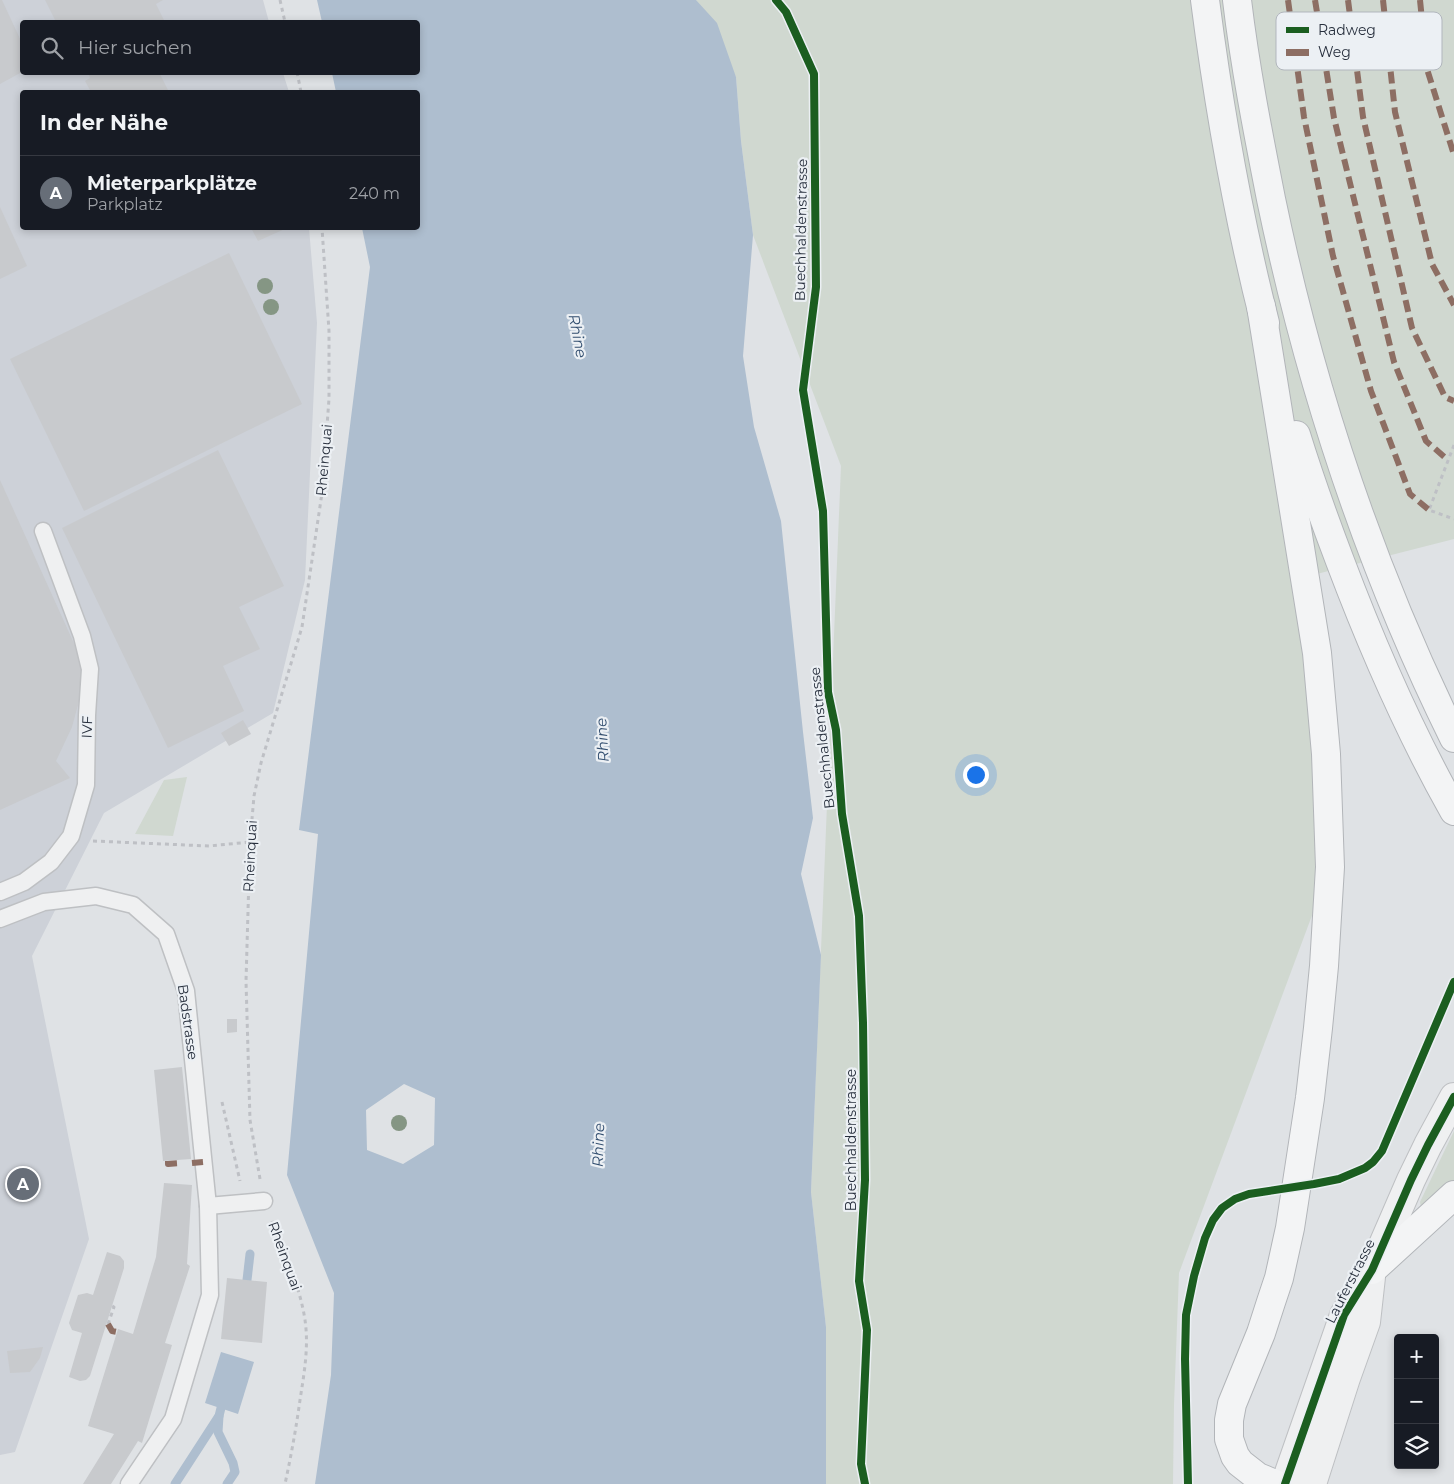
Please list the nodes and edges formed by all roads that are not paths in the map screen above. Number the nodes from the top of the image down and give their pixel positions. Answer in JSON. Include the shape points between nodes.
{"nodes":[{"id":1,"x":1205,"y":0,"type":"edge"},
{"id":2,"x":1237,"y":0,"type":"edge"},
{"id":3,"x":1261,"y":306,"type":"junction"},
{"id":4,"x":43,"y":530,"type":"dead end"},
{"id":5,"x":1454,"y":738,"type":"edge"},
{"id":6,"x":1454,"y":811,"type":"edge"},
{"id":7,"x":0,"y":892,"type":"edge"},
{"id":8,"x":0,"y":919,"type":"edge"},
{"id":9,"x":1454,"y":1097,"type":"edge"},
{"id":10,"x":1454,"y":1195,"type":"edge"},
{"id":11,"x":264,"y":1201,"type":"road end"},
{"id":12,"x":208,"y":1206,"type":"junction"},
{"id":13,"x":1372,"y":1270,"type":"junction"},
{"id":14,"x":129,"y":1484,"type":"edge"},
{"id":15,"x":1275,"y":1484,"type":"edge"},
{"id":16,"x":1285,"y":1484,"type":"edge"},
{"id":17,"x":1312,"y":1484,"type":"edge"}],
"edges":[{"from":1,"to":3,"type":"highway","via":[[1237,197]]},
{"from":2,"to":5,"type":"highway","via":[[1255,119],[1282,250],[1324,411],[1393,606]]},
{"from":3,"to":6,"type":"highway","via":[[1301,450],[1351,589],[1380,660]]},
{"from":3,"to":15,"type":"highway","via":[[1317,653],[1326,754],[1330,868],[1324,966],[1310,1098],[1294,1207],[1279,1278],[1232,1404],[1229,1429],[1232,1448],[1240,1463],[1258,1477]]},
{"from":4,"to":7,"type":"lane","name":"IVF","via":[[82,636],[90,669],[86,785],[71,836],[51,862],[24,882]]},
{"from":8,"to":12,"type":"lane","name":"Badstrasse","via":[[44,902],[96,896],[133,905],[166,934],[186,991]]},
{"from":9,"to":13,"type":"street","name":"Lauferstrasse","via":[[1411,1180]]},
{"from":10,"to":13,"type":"highway"},
{"from":11,"to":12,"type":"lane"},
{"from":12,"to":14,"type":"lane","name":"Badstrasse","via":[[210,1295],[173,1420]]},
{"from":13,"to":16,"type":"street","name":"Lauferstrasse","via":[[1344,1315]]},
{"from":13,"to":17,"type":"street","name":"Lauferstrasse","via":[[1366,1322]]}]}
